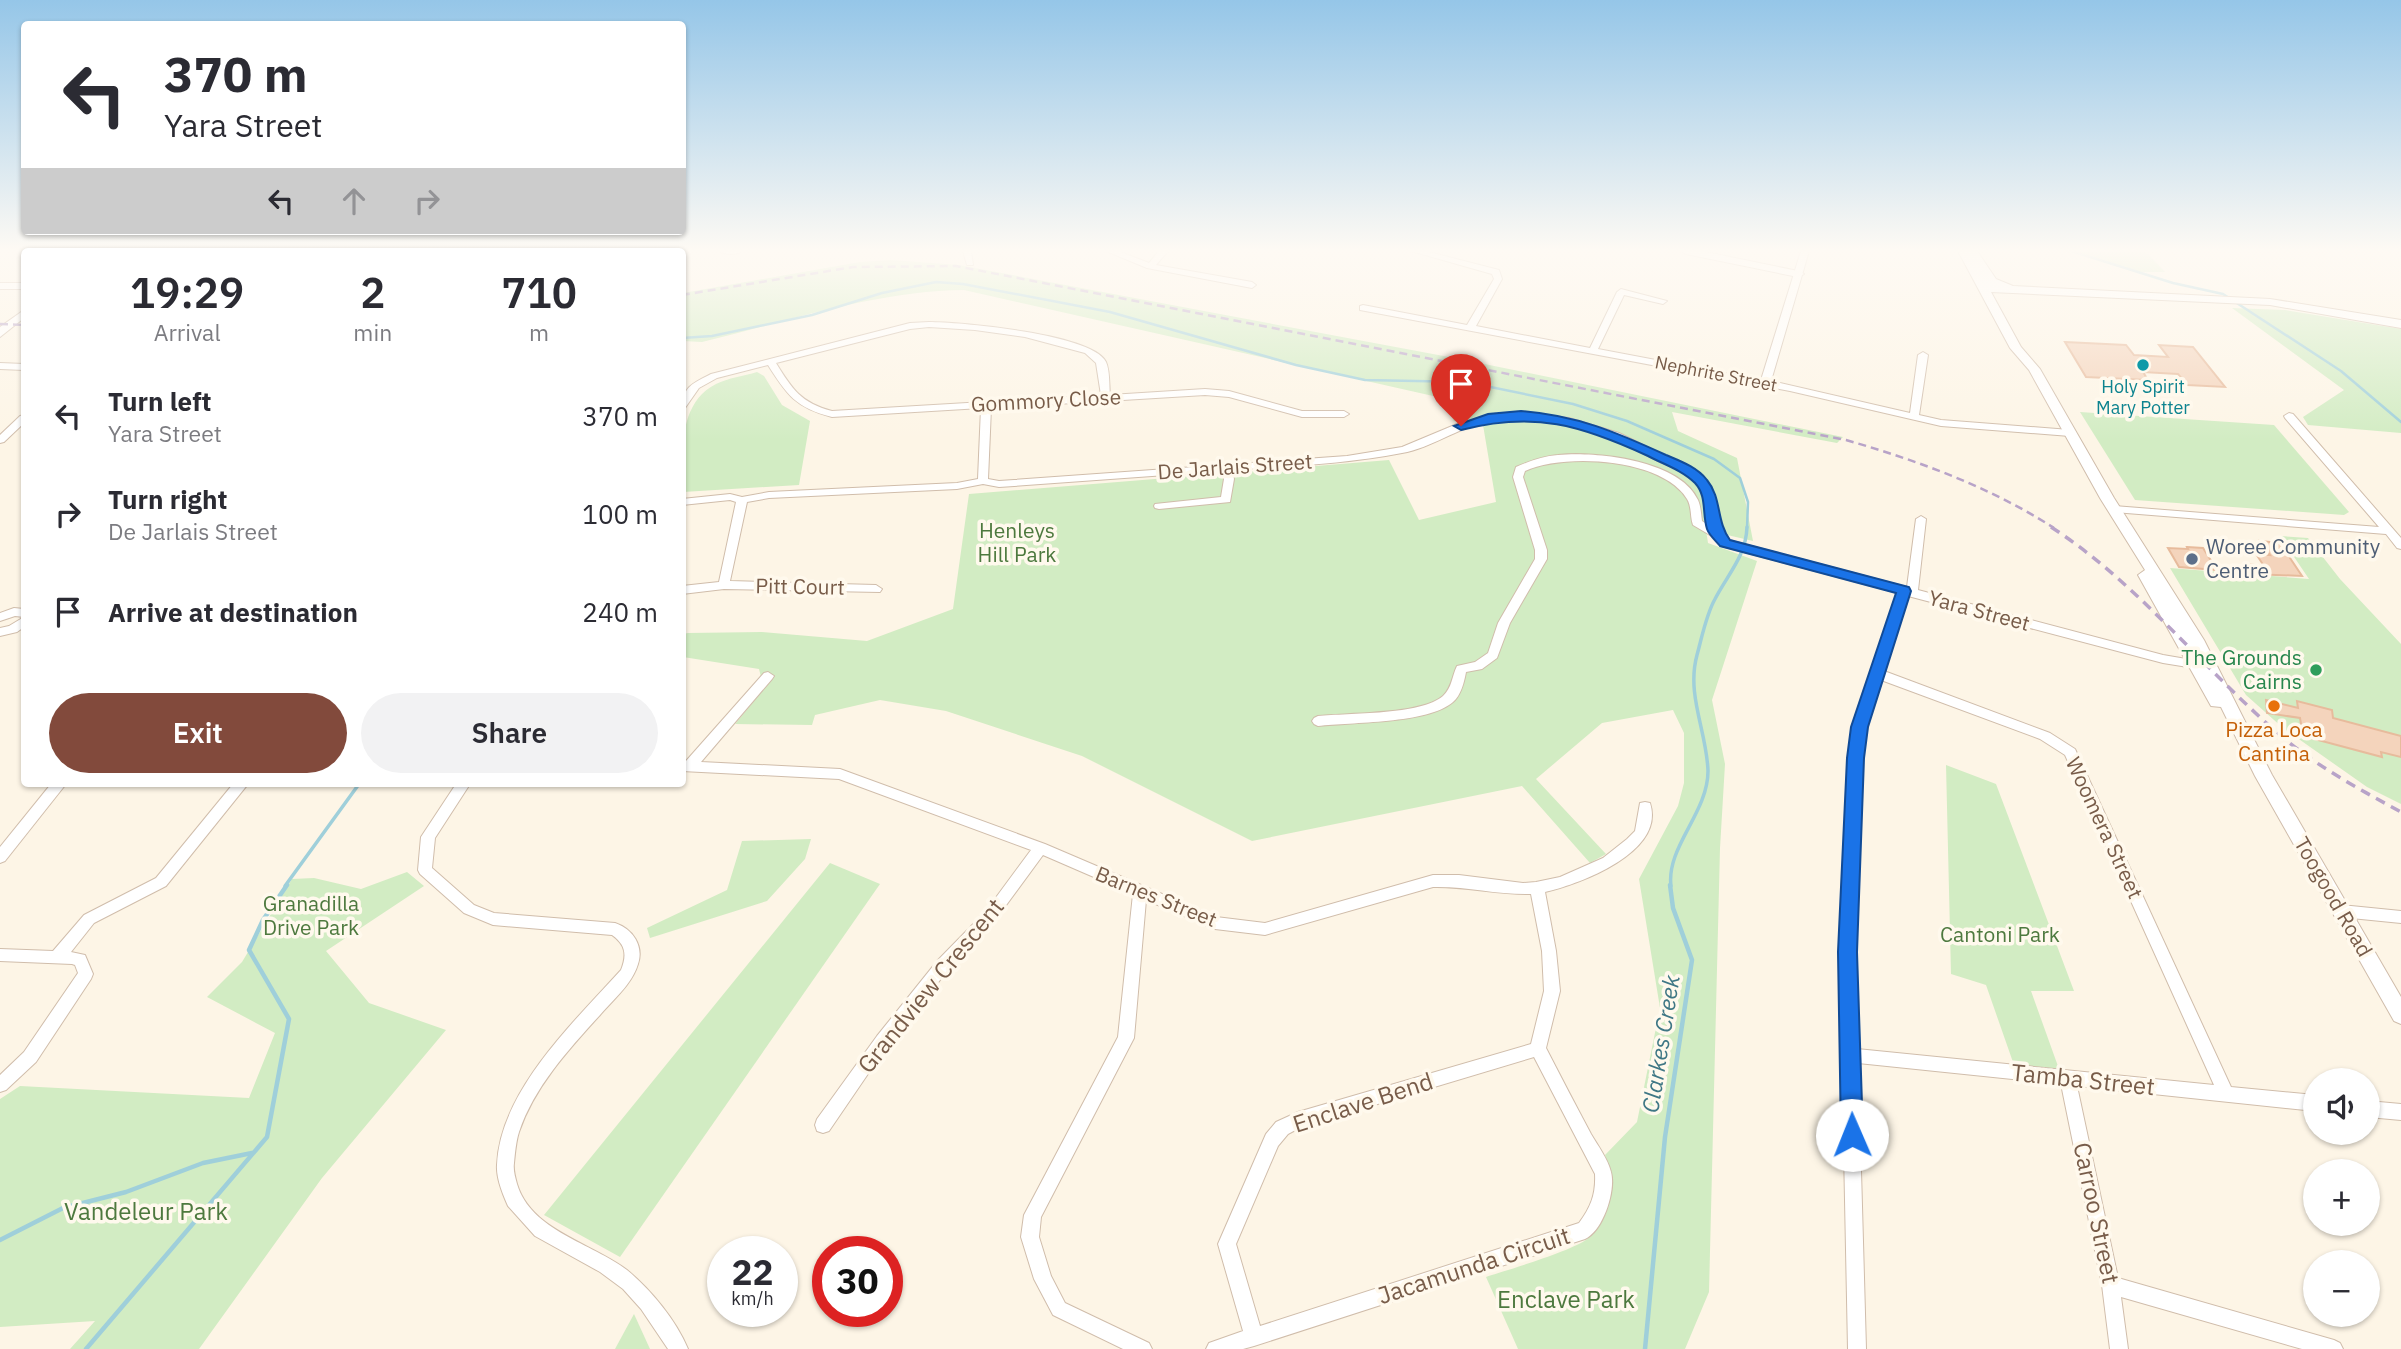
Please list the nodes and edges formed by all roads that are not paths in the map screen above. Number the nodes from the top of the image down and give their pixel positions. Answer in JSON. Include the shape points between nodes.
{"nodes":[{"id":1,"x":1395,"y":314,"type":"edge"},
{"id":2,"x":1478,"y":314,"type":"edge"},
{"id":3,"x":1610,"y":314,"type":"edge"},
{"id":4,"x":1786,"y":314,"type":"edge"},
{"id":5,"x":2000,"y":314,"type":"edge"},
{"id":6,"x":2007,"y":314,"type":"edge"},
{"id":7,"x":2341,"y":314,"type":"edge"},
{"id":8,"x":21,"y":316,"type":"edge"},
{"id":9,"x":2401,"y":324,"type":"edge"},
{"id":10,"x":1470,"y":328,"type":"junction"},
{"id":11,"x":0,"y":333,"type":"edge"},
{"id":12,"x":1593,"y":351,"type":"junction"},
{"id":13,"x":1923,"y":355,"type":"dead end"},
{"id":14,"x":770,"y":361,"type":"junction"},
{"id":15,"x":0,"y":366,"type":"edge"},
{"id":16,"x":21,"y":367,"type":"edge"},
{"id":17,"x":2034,"y":369,"type":"junction"},
{"id":18,"x":1765,"y":384,"type":"junction"},
{"id":19,"x":1106,"y":398,"type":"junction"},
{"id":20,"x":686,"y":399,"type":"edge"},
{"id":21,"x":986,"y":404,"type":"junction"},
{"id":22,"x":1344,"y":414,"type":"dead end"},
{"id":23,"x":2289,"y":416,"type":"dead end"},
{"id":24,"x":1914,"y":417,"type":"junction"},
{"id":25,"x":21,"y":421,"type":"edge"},
{"id":26,"x":2070,"y":433,"type":"junction"},
{"id":27,"x":0,"y":440,"type":"edge"},
{"id":28,"x":1226,"y":467,"type":"junction"},
{"id":29,"x":983,"y":481,"type":"junction"},
{"id":30,"x":742,"y":500,"type":"junction"},
{"id":31,"x":686,"y":502,"type":"edge"},
{"id":32,"x":1159,"y":506,"type":"dead end"},
{"id":33,"x":2113,"y":509,"type":"junction"},
{"id":34,"x":1922,"y":519,"type":"dead end"},
{"id":35,"x":2389,"y":531,"type":"junction"},
{"id":36,"x":1724,"y":541,"type":"junction"},
{"id":37,"x":2401,"y":545,"type":"edge"},
{"id":38,"x":724,"y":585,"type":"junction"},
{"id":39,"x":876,"y":589,"type":"dead end"},
{"id":40,"x":686,"y":590,"type":"edge"},
{"id":41,"x":1908,"y":592,"type":"junction"},
{"id":42,"x":16,"y":617,"type":"edge"},
{"id":43,"x":0,"y":632,"type":"edge"},
{"id":44,"x":2202,"y":665,"type":"junction"},
{"id":45,"x":1876,"y":673,"type":"junction"},
{"id":46,"x":768,"y":676,"type":"dead end"},
{"id":47,"x":1318,"y":721,"type":"dead end"},
{"id":48,"x":686,"y":766,"type":"edge"},
{"id":49,"x":57,"y":787,"type":"edge"},
{"id":50,"x":239,"y":787,"type":"edge"},
{"id":51,"x":461,"y":787,"type":"edge"},
{"id":52,"x":1645,"y":807,"type":"dead end"},
{"id":53,"x":1040,"y":848,"type":"junction"},
{"id":54,"x":0,"y":857,"type":"edge"},
{"id":55,"x":1537,"y":888,"type":"junction"},
{"id":56,"x":1140,"y":892,"type":"junction"},
{"id":57,"x":2341,"y":911,"type":"junction"},
{"id":58,"x":2401,"y":917,"type":"edge"},
{"id":59,"x":0,"y":955,"type":"edge"},
{"id":60,"x":58,"y":956,"type":"junction"},
{"id":61,"x":2401,"y":1015,"type":"edge"},
{"id":62,"x":1538,"y":1049,"type":"junction"},
{"id":63,"x":1850,"y":1055,"type":"junction"},
{"id":64,"x":2068,"y":1079,"type":"junction"},
{"id":65,"x":0,"y":1085,"type":"edge"},
{"id":66,"x":2226,"y":1094,"type":"junction"},
{"id":67,"x":2303,"y":1102,"type":"edge"},
{"id":68,"x":2380,"y":1110,"type":"edge"},
{"id":69,"x":2401,"y":1112,"type":"edge"},
{"id":70,"x":823,"y":1125,"type":"dead end"},
{"id":71,"x":2111,"y":1286,"type":"junction"},
{"id":72,"x":1254,"y":1337,"type":"junction"},
{"id":73,"x":679,"y":1349,"type":"edge"},
{"id":74,"x":1143,"y":1349,"type":"edge"},
{"id":75,"x":1215,"y":1349,"type":"edge"},
{"id":76,"x":1857,"y":1349,"type":"edge"},
{"id":77,"x":2119,"y":1349,"type":"edge"},
{"id":78,"x":2334,"y":1349,"type":"edge"}],
"edges":[{"from":1,"to":10,"type":"street","name":"Nephrite Street"},
{"from":2,"to":10,"type":"street"},
{"from":3,"to":12,"type":"street"},
{"from":4,"to":18,"type":"street"},
{"from":5,"to":17,"type":"street","name":"Toogood Road","via":[[2016,348]]},
{"from":6,"to":17,"type":"street","name":"Toogood Road"},
{"from":7,"to":9,"type":"street"},
{"from":8,"to":11,"type":"street"},
{"from":10,"to":12,"type":"street","name":"Nephrite Street"},
{"from":12,"to":18,"type":"street","name":"Nephrite Street"},
{"from":13,"to":24,"type":"street"},
{"from":14,"to":19,"type":"street","via":[[910,326],[949,323],[1088,351],[1101,362]]},
{"from":14,"to":20,"type":"street","via":[[703,381]]},
{"from":14,"to":21,"type":"street","name":"Gommory Close","via":[[794,399],[808,409],[832,414]]},
{"from":15,"to":16,"type":"street"},
{"from":17,"to":26,"type":"street","name":"Toogood Road"},
{"from":18,"to":24,"type":"street","name":"Nephrite Street"},
{"from":19,"to":21,"type":"street","name":"Gommory Close"},
{"from":19,"to":22,"type":"street","name":"Gommory Close","via":[[1218,393],[1302,414]]},
{"from":21,"to":29,"type":"street"},
{"from":23,"to":35,"type":"street"},
{"from":24,"to":26,"type":"street","name":"Nephrite Street"},
{"from":25,"to":27,"type":"street"},
{"from":26,"to":33,"type":"street","name":"Toogood Road"},
{"from":28,"to":29,"type":"street","name":"De Jarlais Street","via":[[999,484]]},
{"from":28,"to":32,"type":"street","via":[[1226,500]]},
{"from":28,"to":36,"type":"street","name":"De Jarlais Street","via":[[1371,457],[1418,445],[1481,420],[1549,417],[1615,435],[1693,474],[1710,497]]},
{"from":29,"to":30,"type":"street","name":"De Jarlais Street"},
{"from":30,"to":31,"type":"street","name":"De Jarlais Street"},
{"from":30,"to":38,"type":"street","name":"Pitt Court"},
{"from":33,"to":35,"type":"street"},
{"from":33,"to":44,"type":"street","name":"Toogood Road"},
{"from":34,"to":41,"type":"street"},
{"from":35,"to":37,"type":"street"},
{"from":36,"to":41,"type":"street","name":"Yara Street"},
{"from":36,"to":47,"type":"street","via":[[1697,523],[1692,499],[1685,491],[1658,474],[1619,462],[1569,455],[1531,462],[1520,469],[1518,477],[1541,559],[1504,623],[1493,655],[1478,666],[1461,669],[1455,690],[1442,703],[1420,710]]},
{"from":38,"to":39,"type":"street","name":"Pitt Court"},
{"from":38,"to":40,"type":"street","name":"Pitt Court"},
{"from":41,"to":44,"type":"street","name":"Yara Street","via":[[2163,659]]},
{"from":41,"to":45,"type":"street"},
{"from":42,"to":43,"type":"street"},
{"from":44,"to":57,"type":"street","name":"Toogood Road"},
{"from":45,"to":63,"type":"street","via":[[1855,758],[1847,952]]},
{"from":45,"to":66,"type":"street","name":"Woomera Street","via":[[2045,736],[2070,752]]},
{"from":46,"to":48,"type":"street"},
{"from":48,"to":53,"type":"street","name":"Barnes Street","via":[[840,774]]},
{"from":49,"to":54,"type":"street"},
{"from":50,"to":60,"type":"street","via":[[161,882],[89,919]]},
{"from":51,"to":73,"type":"street","via":[[428,837],[425,870],[481,916],[615,929],[633,948],[626,975],[541,1073],[519,1109],[510,1131],[506,1165],[514,1202],[523,1216],[633,1286],[650,1302]]},
{"from":52,"to":55,"type":"street","name":"Barnes Street","via":[[1640,834],[1614,858]]},
{"from":53,"to":56,"type":"street","name":"Barnes Street"},
{"from":53,"to":70,"type":"street","name":"Grandview Crescent","via":[[991,915],[943,965],[882,1041]]},
{"from":55,"to":56,"type":"street","name":"Barnes Street","via":[[1433,881],[1265,929],[1215,923]]},
{"from":55,"to":62,"type":"street","via":[[1552,968],[1552,991]]},
{"from":56,"to":74,"type":"street","via":[[1125,1038],[1033,1214],[1030,1237],[1043,1279],[1059,1309]]},
{"from":57,"to":58,"type":"street"},
{"from":57,"to":61,"type":"street","name":"Toogood Road"},
{"from":59,"to":60,"type":"street"},
{"from":60,"to":65,"type":"street","via":[[80,960],[85,966],[82,983],[19,1070]]},
{"from":62,"to":72,"type":"street","name":"Enclave Bend","via":[[1282,1128],[1272,1140],[1227,1244]]},
{"from":62,"to":72,"type":"street","name":"Jacamunda Circuit","via":[[1603,1173],[1605,1189],[1599,1211],[1585,1230]]},
{"from":63,"to":64,"type":"street","name":"Tamba Street"},
{"from":63,"to":76,"type":"street"},
{"from":64,"to":66,"type":"street","name":"Tamba Street"},
{"from":64,"to":71,"type":"street","name":"Carroo Street"},
{"from":66,"to":67,"type":"street","name":"Tamba Street"},
{"from":68,"to":69,"type":"street"},
{"from":71,"to":77,"type":"street","name":"Carroo Street"},
{"from":71,"to":78,"type":"street"},
{"from":72,"to":75,"type":"street","name":"Jacamunda Circuit"}]}
